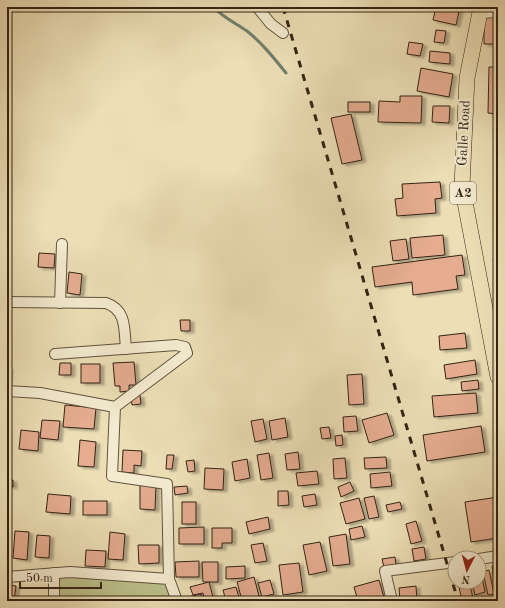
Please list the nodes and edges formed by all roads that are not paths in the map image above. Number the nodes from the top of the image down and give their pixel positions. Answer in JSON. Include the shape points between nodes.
{"nodes":[{"id":1,"x":257,"y":7,"type":"edge"},
{"id":2,"x":480,"y":10,"type":"edge"},
{"id":3,"x":498,"y":12,"type":"edge"},
{"id":4,"x":283,"y":33,"type":"dead end"},
{"id":5,"x":62,"y":244,"type":"dead end"},
{"id":6,"x":7,"y":302,"type":"edge"},
{"id":7,"x":60,"y":303,"type":"junction"},
{"id":8,"x":126,"y":349,"type":"junction"},
{"id":9,"x":55,"y":354,"type":"dead end"},
{"id":10,"x":498,"y":377,"type":"edge"},
{"id":11,"x":7,"y":391,"type":"edge"},
{"id":12,"x":115,"y":407,"type":"junction"},
{"id":13,"x":498,"y":556,"type":"edge"},
{"id":14,"x":487,"y":558,"type":"edge"},
{"id":15,"x":447,"y":563,"type":"edge"},
{"id":16,"x":54,"y":573,"type":"junction"},
{"id":17,"x":7,"y":577,"type":"edge"},
{"id":18,"x":169,"y":579,"type":"junction"},
{"id":19,"x":54,"y":601,"type":"edge"},
{"id":20,"x":178,"y":601,"type":"edge"},
{"id":21,"x":392,"y":601,"type":"edge"}],
"edges":[{"from":1,"to":4,"type":"street","via":[[271,24]]},
{"from":2,"to":3,"type":"street"},
{"from":2,"to":10,"type":"highway","name":"Galle Road","number":"A2","via":[[467,78],[462,186]]},
{"from":5,"to":7,"type":"street"},
{"from":6,"to":7,"type":"street"},
{"from":7,"to":8,"type":"street","via":[[106,303],[115,306],[122,314]]},
{"from":8,"to":9,"type":"street"},
{"from":8,"to":12,"type":"street","via":[[176,345],[185,347],[187,353]]},
{"from":11,"to":12,"type":"street","via":[[40,393]]},
{"from":12,"to":18,"type":"street","via":[[112,476],[167,484]]},
{"from":13,"to":14,"type":"street"},
{"from":15,"to":21,"type":"street","via":[[385,571]]},
{"from":16,"to":17,"type":"street"},
{"from":16,"to":18,"type":"street"},
{"from":16,"to":19,"type":"street"},
{"from":18,"to":20,"type":"street"}]}
